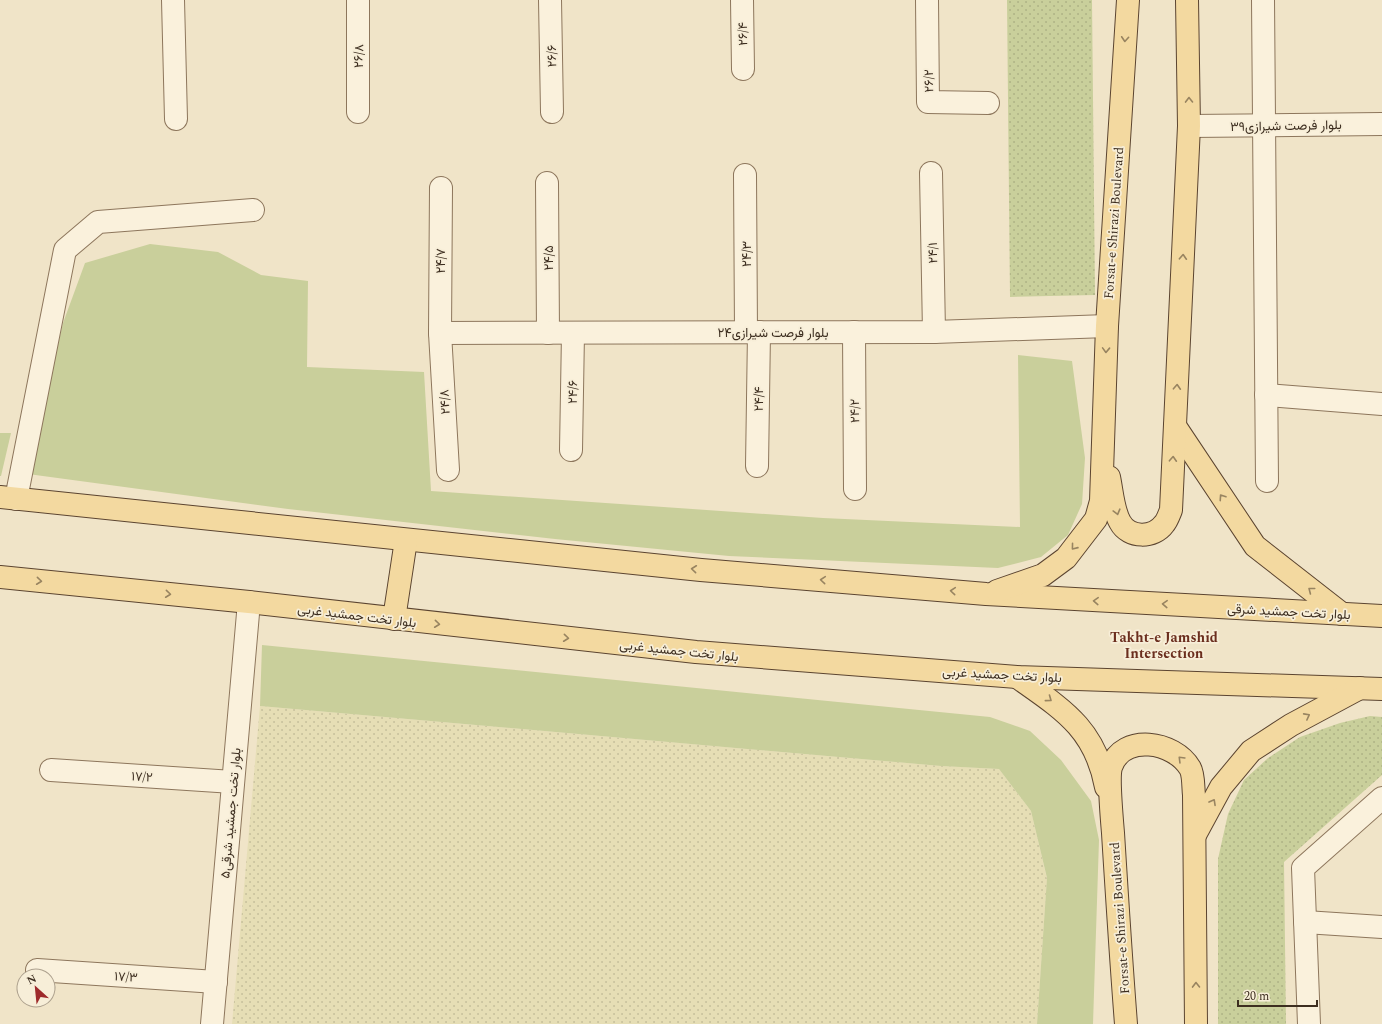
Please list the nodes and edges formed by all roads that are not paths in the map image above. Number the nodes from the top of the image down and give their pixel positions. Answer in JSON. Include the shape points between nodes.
{"nodes":[{"id":1,"x":174,"y":0,"type":"edge"},
{"id":2,"x":358,"y":0,"type":"edge"},
{"id":3,"x":550,"y":0,"type":"edge"},
{"id":4,"x":742,"y":0,"type":"edge"},
{"id":5,"x":927,"y":0,"type":"edge"},
{"id":6,"x":1128,"y":0,"type":"edge"},
{"id":7,"x":1187,"y":0,"type":"edge"},
{"id":8,"x":1262,"y":0,"type":"edge"},
{"id":9,"x":743,"y":69,"type":"dead end"},
{"id":10,"x":988,"y":103,"type":"dead end"},
{"id":11,"x":358,"y":112,"type":"dead end"},
{"id":12,"x":552,"y":112,"type":"dead end"},
{"id":13,"x":176,"y":119,"type":"dead end"},
{"id":14,"x":1382,"y":124,"type":"edge"},
{"id":15,"x":1264,"y":125,"type":"junction"},
{"id":16,"x":1189,"y":126,"type":"junction"},
{"id":17,"x":931,"y":173,"type":"dead end"},
{"id":18,"x":745,"y":175,"type":"dead end"},
{"id":19,"x":547,"y":183,"type":"dead end"},
{"id":20,"x":440,"y":188,"type":"dead end"},
{"id":21,"x":253,"y":210,"type":"dead end"},
{"id":22,"x":1107,"y":326,"type":"junction"},
{"id":23,"x":753,"y":332,"type":"junction"},
{"id":24,"x":854,"y":332,"type":"junction"},
{"id":25,"x":934,"y":332,"type":"junction"},
{"id":26,"x":440,"y":333,"type":"junction"},
{"id":27,"x":548,"y":333,"type":"junction"},
{"id":28,"x":573,"y":333,"type":"junction"},
{"id":29,"x":1266,"y":395,"type":"junction"},
{"id":30,"x":1382,"y":404,"type":"edge"},
{"id":31,"x":1175,"y":426,"type":"junction"},
{"id":32,"x":1102,"y":446,"type":"junction"},
{"id":33,"x":571,"y":450,"type":"dead end"},
{"id":34,"x":757,"y":466,"type":"dead end"},
{"id":35,"x":448,"y":470,"type":"dead end"},
{"id":36,"x":1266,"y":481,"type":"dead end"},
{"id":37,"x":855,"y":489,"type":"dead end"},
{"id":38,"x":8,"y":498,"type":"edge"},
{"id":39,"x":406,"y":540,"type":"junction"},
{"id":40,"x":0,"y":577,"type":"edge"},
{"id":41,"x":986,"y":594,"type":"junction"},
{"id":42,"x":249,"y":602,"type":"junction"},
{"id":43,"x":1342,"y":614,"type":"junction"},
{"id":44,"x":1382,"y":616,"type":"edge"},
{"id":45,"x":394,"y":619,"type":"junction"},
{"id":46,"x":1017,"y":677,"type":"junction"},
{"id":47,"x":1360,"y":688,"type":"junction"},
{"id":48,"x":1382,"y":690,"type":"edge"},
{"id":49,"x":52,"y":770,"type":"dead end"},
{"id":50,"x":233,"y":782,"type":"junction"},
{"id":51,"x":1382,"y":798,"type":"edge"},
{"id":52,"x":1112,"y":812,"type":"junction"},
{"id":53,"x":1194,"y":836,"type":"junction"},
{"id":54,"x":1305,"y":922,"type":"junction"},
{"id":55,"x":1382,"y":927,"type":"edge"},
{"id":56,"x":56,"y":971,"type":"edge"},
{"id":57,"x":216,"y":982,"type":"junction"},
{"id":58,"x":212,"y":1024,"type":"edge"},
{"id":59,"x":1126,"y":1024,"type":"edge"},
{"id":60,"x":1196,"y":1024,"type":"edge"},
{"id":61,"x":1308,"y":1024,"type":"edge"}],
"edges":[{"from":1,"to":13,"type":"street"},
{"from":2,"to":11,"type":"street","name":"۲۶/۸"},
{"from":3,"to":12,"type":"street","name":"۲۶/۶"},
{"from":4,"to":9,"type":"street","name":"۲۶/۴"},
{"from":5,"to":10,"type":"street","name":"۲۶/۲","via":[[928,102]]},
{"from":6,"to":22,"type":"main road","name":"Forsat-e Shirazi Boulevard","one_way":true},
{"from":16,"to":7,"type":"main road","one_way":true},
{"from":8,"to":15,"type":"street"},
{"from":14,"to":15,"type":"street","name":"بلوار فرصت شیرازی۳۹"},
{"from":15,"to":16,"type":"street","name":"بلوار فرصت شیرازی۳۹"},
{"from":15,"to":29,"type":"street"},
{"from":31,"to":16,"type":"main road","one_way":true},
{"from":17,"to":25,"type":"street","name":"۲۴/۱"},
{"from":18,"to":23,"type":"street","name":"۲۴/۳"},
{"from":19,"to":27,"type":"street","name":"۲۴/۵"},
{"from":20,"to":26,"type":"street","name":"۲۴/۷"},
{"from":21,"to":38,"type":"street","via":[[98,222],[65,250]]},
{"from":22,"to":25,"type":"street","name":"بلوار فرصت شیرازی۲۴"},
{"from":22,"to":32,"type":"main road","name":"Forsat-e Shirazi Boulevard","one_way":true},
{"from":23,"to":24,"type":"street","name":"بلوار فرصت شیرازی۲۴"},
{"from":23,"to":28,"type":"street","name":"بلوار فرصت شیرازی۲۴"},
{"from":23,"to":34,"type":"street","name":"۲۴/۴"},
{"from":24,"to":25,"type":"street","name":"بلوار فرصت شیرازی۲۴"},
{"from":24,"to":37,"type":"street","name":"۲۴/۲"},
{"from":26,"to":27,"type":"street","name":"بلوار فرصت شیرازی۲۴"},
{"from":26,"to":35,"type":"street","name":"۲۴/۸"},
{"from":27,"to":28,"type":"street","name":"بلوار فرصت شیرازی۲۴"},
{"from":28,"to":33,"type":"street","name":"۲۴/۶"},
{"from":29,"to":30,"type":"street"},
{"from":29,"to":36,"type":"street"},
{"from":32,"to":31,"type":"main road","one_way":true,"via":[[1120,522],[1128,531],[1140,535],[1153,534],[1165,524],[1171,510]]},
{"from":43,"to":31,"type":"main road","one_way":true,"via":[[1255,546]]},
{"from":32,"to":41,"type":"main road","one_way":true,"via":[[1101,501],[1096,519],[1066,558],[1043,575]]},
{"from":38,"to":39,"type":"main road"},
{"from":41,"to":39,"type":"main road","one_way":true,"via":[[701,570]]},
{"from":39,"to":45,"type":"main road"},
{"from":40,"to":42,"type":"main road","name":"بلوار تخت جمشید غربی","one_way":true},
{"from":43,"to":41,"type":"main road","name":"بلوار تخت جمشید شرقی","one_way":true},
{"from":42,"to":45,"type":"main road","name":"بلوار تخت جمشید غربی"},
{"from":42,"to":50,"type":"street","name":"بلوار تخت جمشید شرقی۵"},
{"from":43,"to":44,"type":"main road","name":"بلوار تخت جمشید شرقی"},
{"from":45,"to":46,"type":"main road","name":"بلوار تخت جمشید غربی","one_way":true,"via":[[696,652]]},
{"from":46,"to":47,"type":"main road","name":"بلوار تخت جمشید غربی"},
{"from":46,"to":52,"type":"main road","one_way":true,"via":[[1064,710],[1092,743],[1104,776]]},
{"from":47,"to":48,"type":"main road"},
{"from":53,"to":47,"type":"main road","one_way":true,"via":[[1221,787],[1251,751],[1291,725]]},
{"from":49,"to":50,"type":"street","name":"۱۷/۲"},
{"from":50,"to":57,"type":"street","name":"بلوار تخت جمشید شرقی۵"},
{"from":51,"to":54,"type":"street","via":[[1303,868]]},
{"from":53,"to":52,"type":"main road","one_way":true,"via":[[1191,769],[1180,756],[1156,745],[1137,745],[1118,755],[1111,768]]},
{"from":52,"to":59,"type":"main road","name":"Forsat-e Shirazi Boulevard"},
{"from":60,"to":53,"type":"main road","one_way":true},
{"from":54,"to":55,"type":"street"},
{"from":54,"to":61,"type":"street"},
{"from":56,"to":57,"type":"street","name":"۱۷/۳"},
{"from":57,"to":58,"type":"street","name":"بلوار تخت جمشید شرقی۵"}]}
